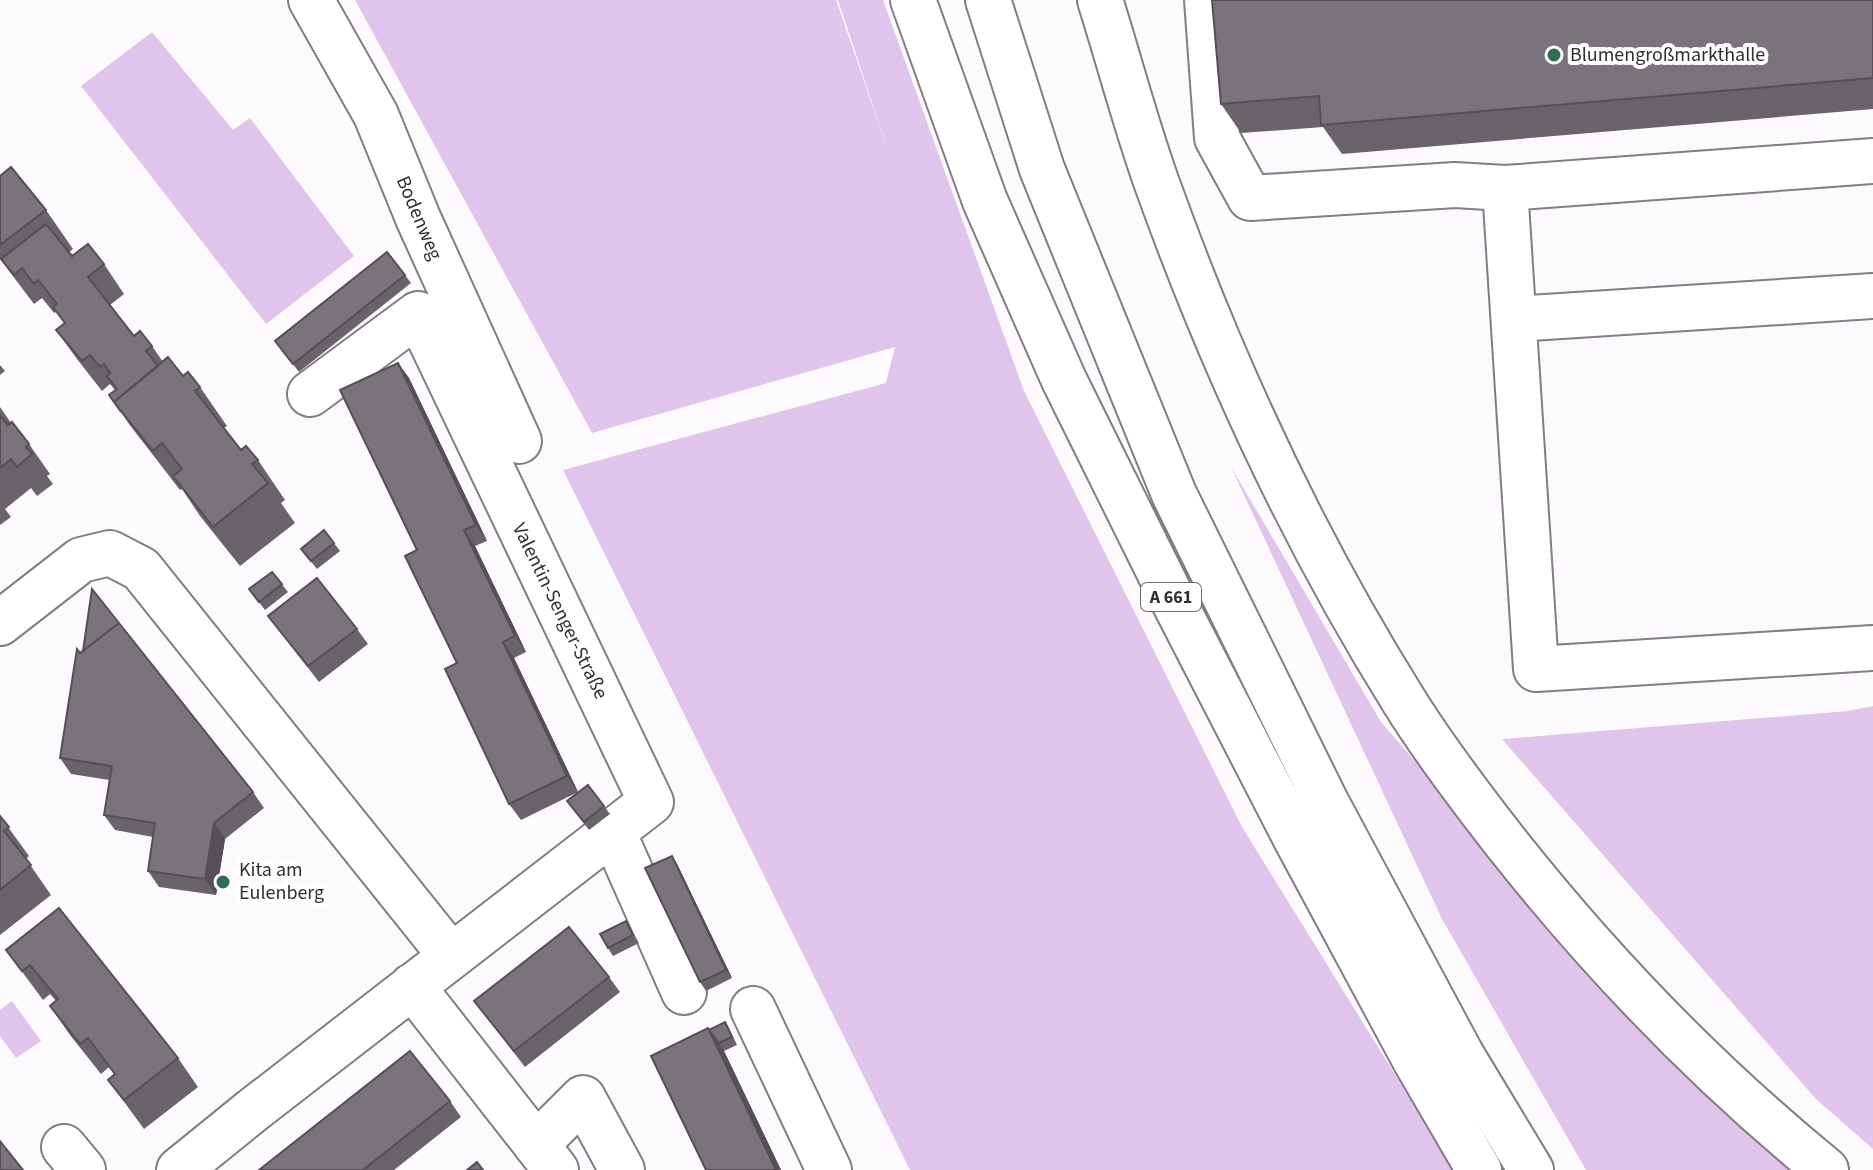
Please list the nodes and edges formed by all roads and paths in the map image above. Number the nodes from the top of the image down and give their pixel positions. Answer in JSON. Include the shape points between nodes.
{"nodes":[{"id":1,"x":311,"y":0,"type":"edge"},
{"id":2,"x":913,"y":0,"type":"edge"},
{"id":3,"x":988,"y":0,"type":"edge"},
{"id":4,"x":1100,"y":0,"type":"edge"},
{"id":5,"x":1207,"y":0,"type":"edge"},
{"id":6,"x":1873,"y":161,"type":"edge"},
{"id":7,"x":1505,"y":188,"type":"junction"},
{"id":8,"x":1873,"y":296,"type":"edge"},
{"id":9,"x":1514,"y":319,"type":"junction"},
{"id":10,"x":310,"y":394,"type":"dead end"},
{"id":11,"x":519,"y":441,"type":"dead end"},
{"id":12,"x":0,"y":623,"type":"edge"},
{"id":13,"x":1873,"y":648,"type":"edge"},
{"id":14,"x":613,"y":832,"type":"junction"},
{"id":15,"x":451,"y":956,"type":"junction"},
{"id":16,"x":412,"y":986,"type":"junction"},
{"id":17,"x":684,"y":992,"type":"dead end"},
{"id":18,"x":753,"y":1009,"type":"dead end"},
{"id":19,"x":546,"y":1157,"type":"edge"},
{"id":20,"x":179,"y":1170,"type":"edge"},
{"id":21,"x":622,"y":1170,"type":"edge"},
{"id":22,"x":829,"y":1170,"type":"edge"},
{"id":23,"x":1479,"y":1170,"type":"edge"},
{"id":24,"x":1531,"y":1170,"type":"edge"},
{"id":25,"x":1826,"y":1170,"type":"edge"}],
"edges":[{"from":1,"to":11,"type":"main road","name":"Bodenweg","via":[[376,115]]},
{"from":2,"to":23,"type":"main road","number":"A 661","via":[[985,201],[1064,380],[1296,839]]},
{"from":3,"to":24,"type":"main road","number":"A 661","via":[[1042,169],[1174,494],[1347,842],[1461,1054]]},
{"from":4,"to":25,"type":"main road","via":[[1155,178],[1243,401],[1284,490],[1405,704],[1474,802],[1607,964],[1724,1082]]},
{"from":5,"to":7,"type":"main road","via":[[1217,138],[1250,198],[1455,185]]},
{"from":6,"to":7,"type":"main road"},
{"from":7,"to":9,"type":"main road"},
{"from":8,"to":9,"type":"main road"},
{"from":9,"to":13,"type":"main road","via":[[1536,669]]},
{"from":10,"to":14,"type":"main road","name":"Valentin-Senger-Straße","via":[[418,314],[651,802]]},
{"from":12,"to":15,"type":"main road","via":[[81,560],[110,553],[141,569]]},
{"from":14,"to":15,"type":"main road","name":"Valentin-Senger-Straße"},
{"from":14,"to":17,"type":"main road"},
{"from":15,"to":16,"type":"main road","name":"Valentin-Senger-Straße"},
{"from":16,"to":19,"type":"main road"},
{"from":16,"to":20,"type":"main road","name":"Valentin-Senger-Straße"},
{"from":18,"to":22,"type":"main road"},
{"from":19,"to":21,"type":"main road","via":[[583,1098]]}]}
